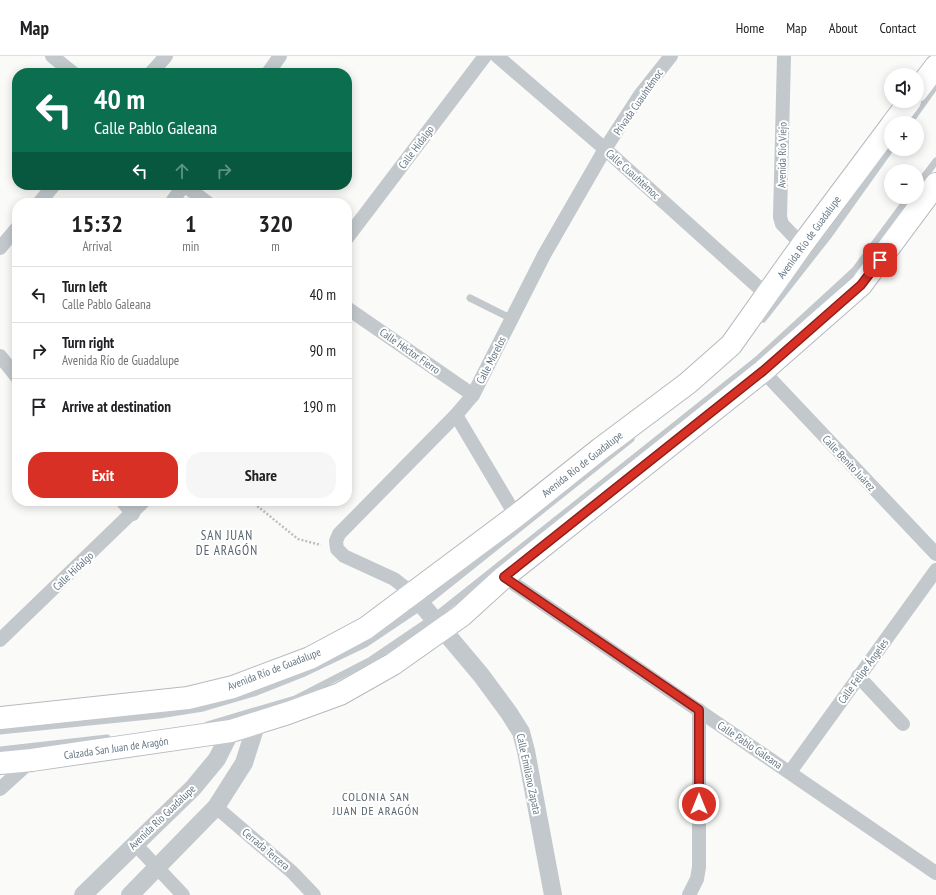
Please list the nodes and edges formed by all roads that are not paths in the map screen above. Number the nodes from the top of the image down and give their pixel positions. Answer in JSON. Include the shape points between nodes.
{"nodes":[{"id":1,"x":52,"y":56,"type":"edge"},
{"id":2,"x":166,"y":56,"type":"edge"},
{"id":3,"x":280,"y":56,"type":"edge"},
{"id":4,"x":485,"y":56,"type":"edge"},
{"id":5,"x":497,"y":56,"type":"edge"},
{"id":6,"x":671,"y":56,"type":"edge"},
{"id":7,"x":784,"y":56,"type":"edge"},
{"id":8,"x":936,"y":66,"type":"edge"},
{"id":9,"x":67,"y":68,"type":"edge"},
{"id":10,"x":155,"y":68,"type":"edge"},
{"id":11,"x":272,"y":68,"type":"edge"},
{"id":12,"x":924,"y":82,"type":"edge"},
{"id":13,"x":936,"y":85,"type":"edge"},
{"id":14,"x":905,"y":108,"type":"edge"},
{"id":15,"x":898,"y":116,"type":"edge"},
{"id":16,"x":914,"y":116,"type":"edge"},
{"id":17,"x":884,"y":135,"type":"edge"},
{"id":18,"x":605,"y":149,"type":"junction"},
{"id":19,"x":885,"y":156,"type":"edge"},
{"id":20,"x":936,"y":161,"type":"edge"},
{"id":21,"x":924,"y":177,"type":"edge"},
{"id":22,"x":936,"y":184,"type":"edge"},
{"id":23,"x":50,"y":190,"type":"edge"},
{"id":24,"x":191,"y":190,"type":"edge"},
{"id":25,"x":42,"y":198,"type":"edge"},
{"id":26,"x":201,"y":198,"type":"edge"},
{"id":27,"x":904,"y":204,"type":"edge"},
{"id":28,"x":352,"y":231,"type":"edge"},
{"id":29,"x":12,"y":234,"type":"edge"},
{"id":30,"x":802,"y":245,"type":"junction"},
{"id":31,"x":0,"y":248,"type":"edge"},
{"id":32,"x":767,"y":295,"type":"junction"},
{"id":33,"x":470,"y":298,"type":"dead end"},
{"id":34,"x":352,"y":311,"type":"edge"},
{"id":35,"x":512,"y":319,"type":"junction"},
{"id":36,"x":756,"y":327,"type":"dead end"},
{"id":37,"x":0,"y":356,"type":"edge"},
{"id":38,"x":12,"y":371,"type":"edge"},
{"id":39,"x":763,"y":371,"type":"junction"},
{"id":40,"x":473,"y":395,"type":"junction"},
{"id":41,"x":456,"y":415,"type":"junction"},
{"id":42,"x":639,"y":433,"type":"dead end"},
{"id":43,"x":126,"y":506,"type":"edge"},
{"id":44,"x":140,"y":506,"type":"edge"},
{"id":45,"x":133,"y":514,"type":"junction"},
{"id":46,"x":516,"y":516,"type":"junction"},
{"id":47,"x":936,"y":554,"type":"edge"},
{"id":48,"x":936,"y":570,"type":"edge"},
{"id":49,"x":504,"y":577,"type":"junction"},
{"id":50,"x":428,"y":611,"type":"junction"},
{"id":51,"x":0,"y":640,"type":"edge"},
{"id":52,"x":858,"y":676,"type":"junction"},
{"id":53,"x":699,"y":710,"type":"junction"},
{"id":54,"x":0,"y":718,"type":"edge"},
{"id":55,"x":257,"y":722,"type":"junction"},
{"id":56,"x":903,"y":724,"type":"dead end"},
{"id":57,"x":198,"y":726,"type":"dead end"},
{"id":58,"x":0,"y":731,"type":"edge"},
{"id":59,"x":231,"y":731,"type":"junction"},
{"id":60,"x":113,"y":737,"type":"dead end"},
{"id":61,"x":0,"y":750,"type":"edge"},
{"id":62,"x":32,"y":760,"type":"junction"},
{"id":63,"x":0,"y":764,"type":"edge"},
{"id":64,"x":790,"y":772,"type":"junction"},
{"id":65,"x":0,"y":789,"type":"edge"},
{"id":66,"x":216,"y":807,"type":"junction"},
{"id":67,"x":135,"y":844,"type":"junction"},
{"id":68,"x":158,"y":869,"type":"junction"},
{"id":69,"x":936,"y":873,"type":"edge"},
{"id":70,"x":84,"y":895,"type":"edge"},
{"id":71,"x":130,"y":895,"type":"edge"},
{"id":72,"x":183,"y":895,"type":"edge"},
{"id":73,"x":314,"y":895,"type":"edge"},
{"id":74,"x":552,"y":895,"type":"edge"},
{"id":75,"x":689,"y":895,"type":"edge"}],
"edges":[{"from":1,"to":9,"type":"street"},
{"from":2,"to":10,"type":"street"},
{"from":3,"to":11,"type":"street"},
{"from":4,"to":28,"type":"street","name":"Calle Hidalgo"},
{"from":5,"to":18,"type":"street","name":"Calle Cuauhtémoc"},
{"from":6,"to":18,"type":"street","name":"Privada Cuauhtémoc","via":[[640,95]]},
{"from":7,"to":30,"type":"street","name":"Avenida Río Viejo","via":[[780,217],[782,224]]},
{"from":8,"to":12,"type":"main road"},
{"from":13,"to":16,"type":"lane"},
{"from":14,"to":15,"type":"main road"},
{"from":17,"to":30,"type":"main road","name":"Avenida Río de Guadalupe"},
{"from":18,"to":32,"type":"street","name":"Calle Cuauhtémoc"},
{"from":18,"to":35,"type":"street","name":"Calle Morelos","via":[[544,255]]},
{"from":19,"to":36,"type":"lane","via":[[829,235]]},
{"from":20,"to":21,"type":"lane"},
{"from":22,"to":39,"type":"main road","name":"Avenida Río de Guadalupe","via":[[861,285]]},
{"from":23,"to":25,"type":"street"},
{"from":24,"to":26,"type":"street"},
{"from":27,"to":50,"type":"lane","via":[[855,270],[757,360]]},
{"from":29,"to":31,"type":"street"},
{"from":30,"to":32,"type":"main road","name":"Avenida Río de Guadalupe"},
{"from":32,"to":46,"type":"main road","name":"Avenida Río de Guadalupe","via":[[726,350],[688,383]]},
{"from":33,"to":35,"type":"lane"},
{"from":34,"to":40,"type":"street","name":"Calle Héctor Fierro"},
{"from":35,"to":40,"type":"street","name":"Calle Morelos"},
{"from":37,"to":38,"type":"street"},
{"from":39,"to":47,"type":"street","name":"Calle Benito Juárez"},
{"from":39,"to":49,"type":"main road","name":"Avenida Río de Guadalupe"},
{"from":40,"to":41,"type":"street","name":"Calle Morelos"},
{"from":41,"to":46,"type":"street"},
{"from":41,"to":50,"type":"street","name":"Calle Morelos","via":[[339,534],[336,545],[344,556],[394,579]]},
{"from":42,"to":50,"type":"lane"},
{"from":43,"to":45,"type":"street"},
{"from":44,"to":45,"type":"street","name":"Calle Hidalgo"},
{"from":45,"to":51,"type":"street","name":"Calle Hidalgo"},
{"from":46,"to":50,"type":"main road","name":"Avenida Río de Guadalupe"},
{"from":48,"to":52,"type":"street","name":"Calle Felipe Ángeles"},
{"from":49,"to":50,"type":"main road","name":"Avenida Río de Guadalupe","via":[[461,616]]},
{"from":49,"to":53,"type":"street","name":"Calle Pablo Galeana"},
{"from":50,"to":54,"type":"main road","name":"Avenida Río de Guadalupe","via":[[366,628],[310,658],[233,687],[188,698]]},
{"from":50,"to":55,"type":"main road","name":"Avenida Río de Guadalupe","via":[[393,664],[340,694]]},
{"from":50,"to":57,"type":"lane","via":[[371,660],[295,699]]},
{"from":50,"to":58,"type":"lane","via":[[302,674],[254,693],[203,708]]},
{"from":50,"to":74,"type":"street","name":"Calle Emiliano Zapata","via":[[481,675],[521,732]]},
{"from":52,"to":56,"type":"street"},
{"from":52,"to":64,"type":"street","name":"Calle Felipe Ángeles"},
{"from":53,"to":64,"type":"street","name":"Calle Pablo Galeana"},
{"from":53,"to":75,"type":"street","via":[[699,866],[697,879]]},
{"from":55,"to":59,"type":"main road","name":"Avenida Río de Guadalupe"},
{"from":55,"to":66,"type":"street","via":[[244,763]]},
{"from":59,"to":62,"type":"main road","name":"Calzada San Juan de Aragón"},
{"from":59,"to":67,"type":"street","name":"Avenida Río Guadalupe","via":[[217,758],[193,788]]},
{"from":60,"to":61,"type":"lane"},
{"from":62,"to":63,"type":"main road","name":"Calzada San Juan de Aragón"},
{"from":62,"to":65,"type":"street"},
{"from":64,"to":69,"type":"street","name":"Calle Pablo Galeana"},
{"from":66,"to":68,"type":"street"},
{"from":66,"to":73,"type":"street","name":"Cerrada Tercera","via":[[292,872]]},
{"from":67,"to":68,"type":"street"},
{"from":67,"to":70,"type":"street","name":"Avenida Río Guadalupe"},
{"from":68,"to":71,"type":"street"},
{"from":68,"to":72,"type":"street"}]}
